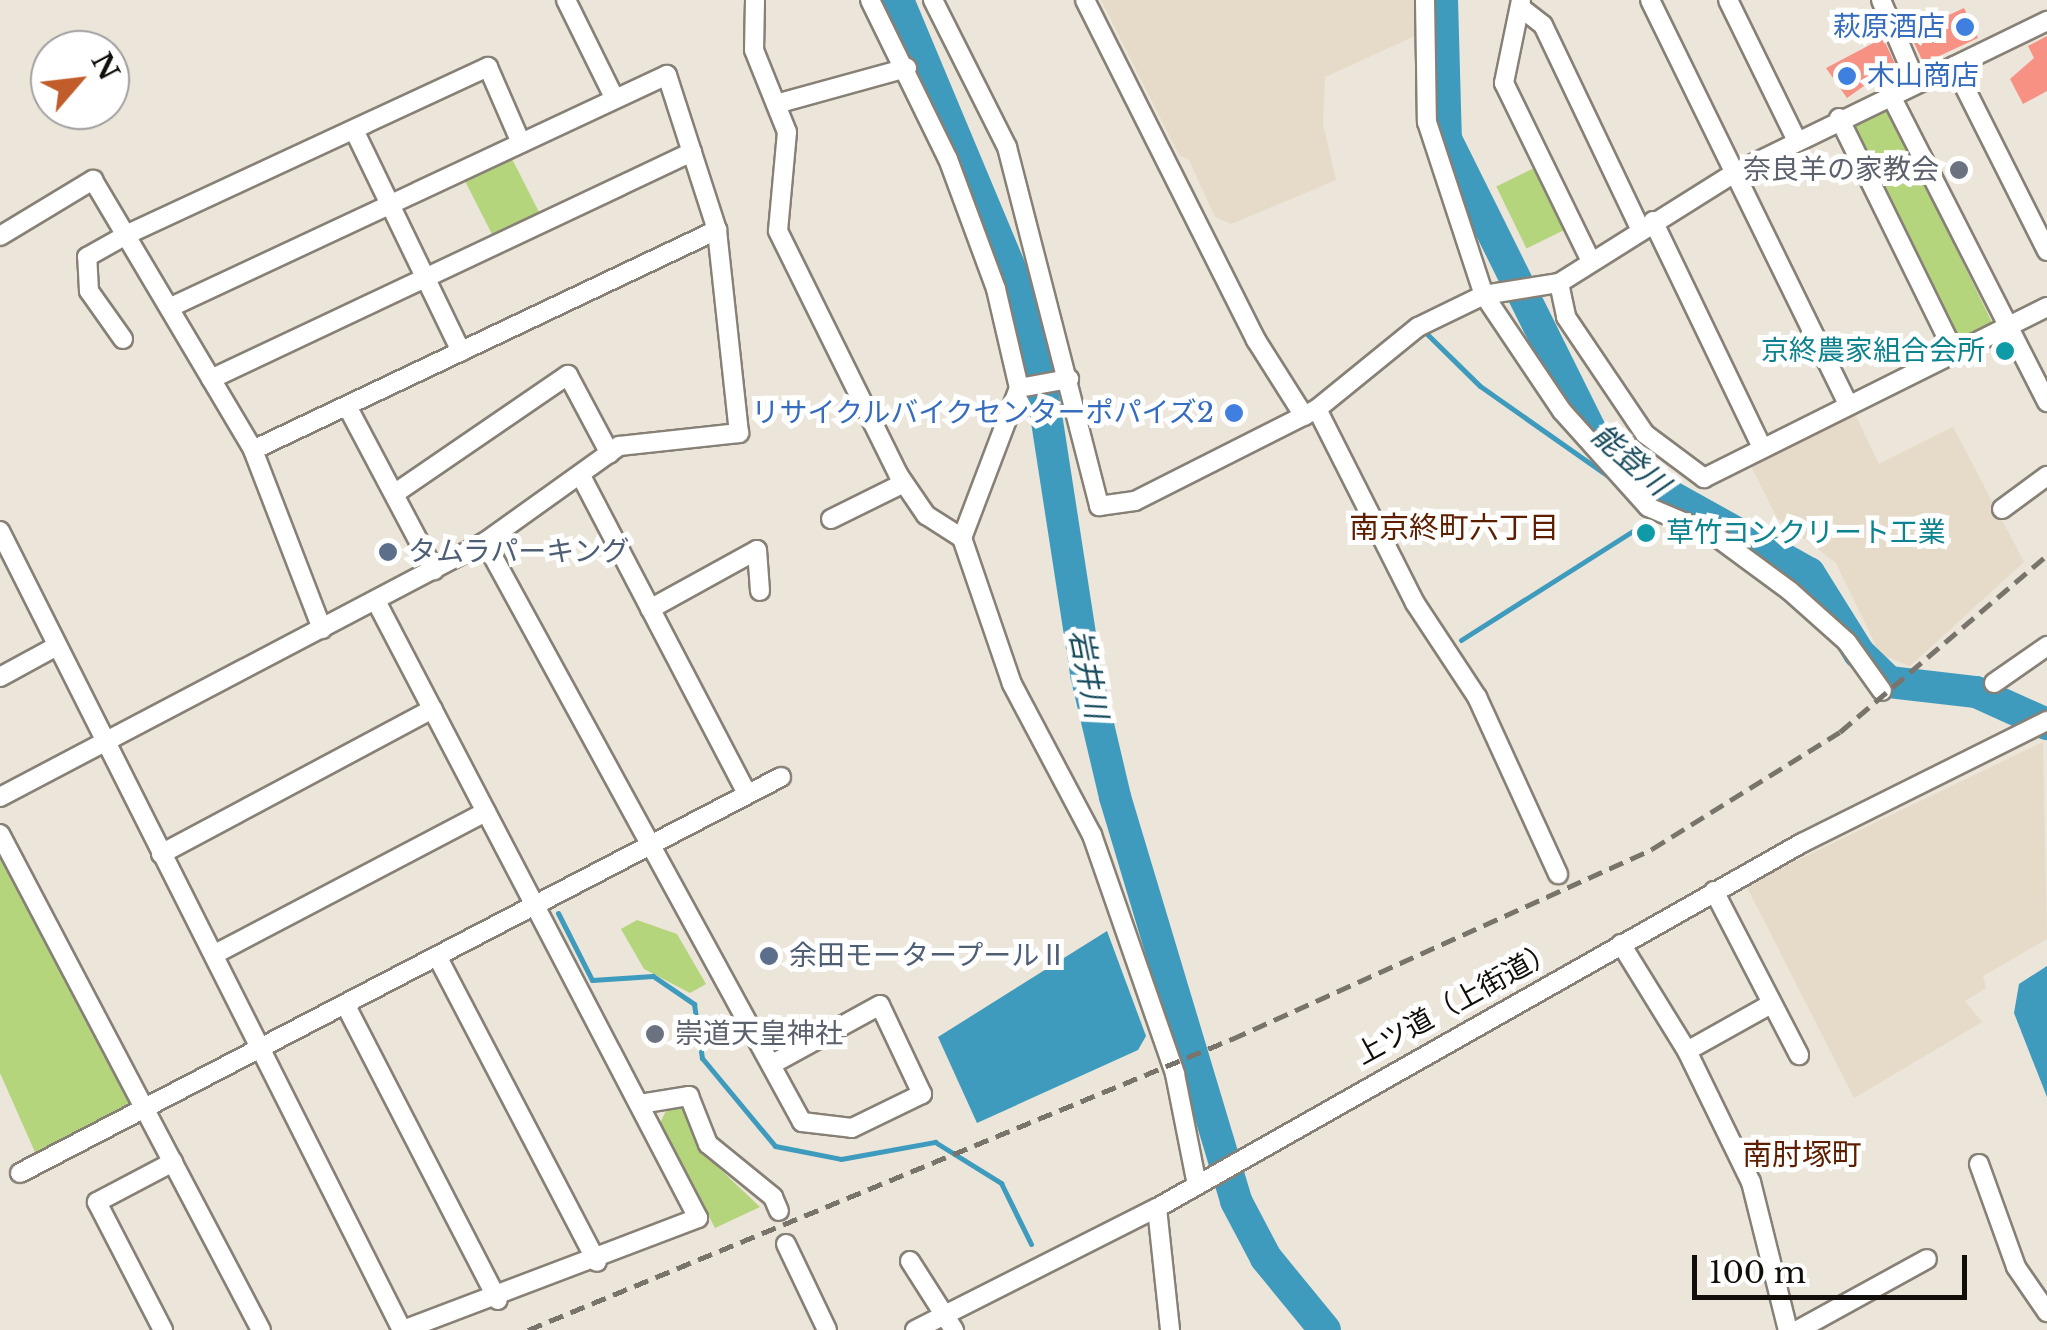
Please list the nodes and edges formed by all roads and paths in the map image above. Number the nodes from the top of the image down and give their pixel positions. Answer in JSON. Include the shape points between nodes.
{"nodes":[{"id":1,"x":566,"y":0,"type":"edge"},
{"id":2,"x":755,"y":0,"type":"edge"},
{"id":3,"x":870,"y":0,"type":"edge"},
{"id":4,"x":933,"y":0,"type":"edge"},
{"id":5,"x":1086,"y":0,"type":"edge"},
{"id":6,"x":1425,"y":0,"type":"edge"},
{"id":7,"x":1650,"y":0,"type":"edge"},
{"id":8,"x":1728,"y":0,"type":"edge"},
{"id":9,"x":1881,"y":0,"type":"edge"},
{"id":10,"x":1521,"y":4,"type":"edge"},
{"id":11,"x":2047,"y":21,"type":"edge"},
{"id":12,"x":1954,"y":66,"type":"junction"},
{"id":13,"x":907,"y":68,"type":"junction"},
{"id":14,"x":1916,"y":82,"type":"junction"},
{"id":15,"x":1890,"y":94,"type":"junction"},
{"id":16,"x":614,"y":99,"type":"junction"},
{"id":17,"x":776,"y":104,"type":"junction"},
{"id":18,"x":1839,"y":118,"type":"junction"},
{"id":19,"x":354,"y":130,"type":"junction"},
{"id":20,"x":1797,"y":141,"type":"junction"},
{"id":21,"x":522,"y":143,"type":"junction"},
{"id":22,"x":692,"y":152,"type":"junction"},
{"id":23,"x":1736,"y":172,"type":"junction"},
{"id":24,"x":390,"y":204,"type":"junction"},
{"id":25,"x":1647,"y":225,"type":"junction"},
{"id":26,"x":716,"y":230,"type":"junction"},
{"id":27,"x":128,"y":234,"type":"junction"},
{"id":28,"x":0,"y":236,"type":"edge"},
{"id":29,"x":2047,"y":252,"type":"edge"},
{"id":30,"x":1590,"y":259,"type":"junction"},
{"id":31,"x":426,"y":278,"type":"junction"},
{"id":32,"x":1549,"y":283,"type":"junction"},
{"id":33,"x":1490,"y":294,"type":"junction"},
{"id":34,"x":170,"y":307,"type":"junction"},
{"id":35,"x":2047,"y":307,"type":"edge"},
{"id":36,"x":2009,"y":326,"type":"junction"},
{"id":37,"x":124,"y":339,"type":"dead end"},
{"id":38,"x":461,"y":351,"type":"junction"},
{"id":39,"x":1954,"y":352,"type":"junction"},
{"id":40,"x":211,"y":378,"type":"junction"},
{"id":41,"x":1065,"y":380,"type":"junction"},
{"id":42,"x":1023,"y":388,"type":"junction"},
{"id":43,"x":1847,"y":402,"type":"junction"},
{"id":44,"x":2047,"y":402,"type":"edge"},
{"id":45,"x":347,"y":406,"type":"junction"},
{"id":46,"x":1310,"y":412,"type":"junction"},
{"id":47,"x":1762,"y":447,"type":"junction"},
{"id":48,"x":253,"y":450,"type":"junction"},
{"id":49,"x":610,"y":454,"type":"junction"},
{"id":50,"x":580,"y":476,"type":"junction"},
{"id":51,"x":2047,"y":476,"type":"edge"},
{"id":52,"x":904,"y":483,"type":"junction"},
{"id":53,"x":394,"y":494,"type":"junction"},
{"id":54,"x":2002,"y":509,"type":"dead end"},
{"id":55,"x":831,"y":519,"type":"dead end"},
{"id":56,"x":0,"y":531,"type":"edge"},
{"id":57,"x":962,"y":538,"type":"junction"},
{"id":58,"x":485,"y":542,"type":"junction"},
{"id":59,"x":434,"y":570,"type":"junction"},
{"id":60,"x":760,"y":591,"type":"dead end"},
{"id":61,"x":376,"y":601,"type":"junction"},
{"id":62,"x":650,"y":608,"type":"junction"},
{"id":63,"x":322,"y":629,"type":"junction"},
{"id":64,"x":2047,"y":646,"type":"edge"},
{"id":65,"x":55,"y":648,"type":"junction"},
{"id":66,"x":0,"y":676,"type":"edge"},
{"id":67,"x":1994,"y":684,"type":"dead end"},
{"id":68,"x":1882,"y":691,"type":"dead end"},
{"id":69,"x":433,"y":710,"type":"junction"},
{"id":70,"x":2037,"y":727,"type":"edge"},
{"id":71,"x":101,"y":744,"type":"junction"},
{"id":72,"x":781,"y":777,"type":"dead end"},
{"id":73,"x":747,"y":794,"type":"junction"},
{"id":74,"x":0,"y":797,"type":"edge"},
{"id":75,"x":486,"y":812,"type":"junction"},
{"id":76,"x":0,"y":834,"type":"edge"},
{"id":77,"x":646,"y":847,"type":"junction"},
{"id":78,"x":161,"y":854,"type":"junction"},
{"id":79,"x":1558,"y":874,"type":"dead end"},
{"id":80,"x":1714,"y":891,"type":"junction"},
{"id":81,"x":535,"y":905,"type":"junction"},
{"id":82,"x":1621,"y":944,"type":"junction"},
{"id":83,"x":215,"y":954,"type":"junction"},
{"id":84,"x":437,"y":956,"type":"junction"},
{"id":85,"x":344,"y":1004,"type":"junction"},
{"id":86,"x":1772,"y":1004,"type":"junction"},
{"id":87,"x":256,"y":1050,"type":"junction"},
{"id":88,"x":1687,"y":1051,"type":"junction"},
{"id":89,"x":1799,"y":1055,"type":"dead end"},
{"id":90,"x":771,"y":1064,"type":"junction"},
{"id":91,"x":640,"y":1104,"type":"junction"},
{"id":92,"x":147,"y":1107,"type":"junction"},
{"id":93,"x":174,"y":1162,"type":"junction"},
{"id":94,"x":1978,"y":1164,"type":"dead end"},
{"id":95,"x":20,"y":1173,"type":"dead end"},
{"id":96,"x":1196,"y":1185,"type":"junction"},
{"id":97,"x":1157,"y":1208,"type":"junction"},
{"id":98,"x":779,"y":1211,"type":"dead end"},
{"id":99,"x":786,"y":1244,"type":"dead end"},
{"id":100,"x":1927,"y":1259,"type":"dead end"},
{"id":101,"x":910,"y":1261,"type":"dead end"},
{"id":102,"x":597,"y":1262,"type":"junction"},
{"id":103,"x":498,"y":1300,"type":"junction"},
{"id":104,"x":2047,"y":1312,"type":"edge"},
{"id":105,"x":940,"y":1314,"type":"junction"},
{"id":106,"x":163,"y":1330,"type":"edge"},
{"id":107,"x":262,"y":1330,"type":"edge"},
{"id":108,"x":402,"y":1330,"type":"edge"},
{"id":109,"x":827,"y":1330,"type":"edge"},
{"id":110,"x":915,"y":1330,"type":"edge"},
{"id":111,"x":954,"y":1330,"type":"edge"},
{"id":112,"x":1170,"y":1330,"type":"edge"},
{"id":113,"x":1788,"y":1330,"type":"edge"},
{"id":114,"x":1798,"y":1330,"type":"edge"}],
"edges":[{"from":1,"to":16,"type":"street"},
{"from":2,"to":17,"type":"street","via":[[754,50]]},
{"from":3,"to":13,"type":"street"},
{"from":4,"to":41,"type":"street","via":[[1006,146]]},
{"from":5,"to":46,"type":"street","via":[[1256,340]]},
{"from":6,"to":33,"type":"street","via":[[1428,122]]},
{"from":7,"to":23,"type":"street"},
{"from":8,"to":20,"type":"street"},
{"from":9,"to":14,"type":"street"},
{"from":10,"to":25,"type":"street","via":[[1543,25]]},
{"from":10,"to":30,"type":"street","via":[[1504,83]]},
{"from":11,"to":12,"type":"street"},
{"from":12,"to":14,"type":"street"},
{"from":12,"to":29,"type":"street"},
{"from":13,"to":17,"type":"street"},
{"from":13,"to":42,"type":"street","via":[[996,289]]},
{"from":14,"to":15,"type":"street"},
{"from":15,"to":18,"type":"street"},
{"from":15,"to":36,"type":"street"},
{"from":16,"to":21,"type":"street"},
{"from":16,"to":22,"type":"street","via":[[666,75]]},
{"from":17,"to":52,"type":"street","via":[[788,132],[778,231]]},
{"from":18,"to":20,"type":"street"},
{"from":18,"to":39,"type":"street"},
{"from":19,"to":21,"type":"street","via":[[488,66]]},
{"from":19,"to":24,"type":"street"},
{"from":19,"to":27,"type":"street"},
{"from":20,"to":23,"type":"street"},
{"from":21,"to":24,"type":"street"},
{"from":22,"to":26,"type":"street"},
{"from":22,"to":31,"type":"street"},
{"from":23,"to":25,"type":"street"},
{"from":23,"to":43,"type":"street"},
{"from":24,"to":31,"type":"street"},
{"from":24,"to":34,"type":"street"},
{"from":25,"to":30,"type":"street"},
{"from":25,"to":47,"type":"street"},
{"from":26,"to":38,"type":"street"},
{"from":26,"to":49,"type":"street","via":[[738,433]]},
{"from":27,"to":28,"type":"street","via":[[93,180]]},
{"from":27,"to":34,"type":"street"},
{"from":27,"to":37,"type":"street","via":[[86,257],[89,290]]},
{"from":30,"to":32,"type":"street"},
{"from":31,"to":38,"type":"street"},
{"from":31,"to":40,"type":"street"},
{"from":32,"to":33,"type":"street"},
{"from":32,"to":47,"type":"street","via":[[1645,434],[1678,463],[1704,478]]},
{"from":33,"to":46,"type":"street","via":[[1418,327]]},
{"from":33,"to":68,"type":"street","via":[[1562,411],[1648,507],[1714,535],[1790,591],[1847,642]]},
{"from":34,"to":40,"type":"street"},
{"from":35,"to":36,"type":"street"},
{"from":36,"to":39,"type":"street"},
{"from":36,"to":44,"type":"street"},
{"from":38,"to":45,"type":"street"},
{"from":39,"to":43,"type":"street"},
{"from":40,"to":48,"type":"street"},
{"from":41,"to":42,"type":"street"},
{"from":41,"to":46,"type":"street","via":[[1099,506],[1135,501]]},
{"from":42,"to":57,"type":"street"},
{"from":43,"to":47,"type":"street"},
{"from":45,"to":48,"type":"street"},
{"from":45,"to":53,"type":"street"},
{"from":46,"to":79,"type":"street","via":[[1415,603],[1477,697]]},
{"from":48,"to":63,"type":"street"},
{"from":49,"to":50,"type":"street"},
{"from":49,"to":53,"type":"street","via":[[568,375]]},
{"from":50,"to":58,"type":"street"},
{"from":50,"to":62,"type":"street"},
{"from":51,"to":54,"type":"street"},
{"from":52,"to":55,"type":"street"},
{"from":52,"to":57,"type":"street","via":[[926,515]]},
{"from":53,"to":59,"type":"street"},
{"from":56,"to":65,"type":"street"},
{"from":57,"to":96,"type":"street","via":[[1012,684],[1092,835],[1175,1074]]},
{"from":58,"to":59,"type":"street"},
{"from":58,"to":77,"type":"street"},
{"from":59,"to":61,"type":"street"},
{"from":60,"to":62,"type":"street","via":[[757,550]]},
{"from":61,"to":63,"type":"street"},
{"from":61,"to":69,"type":"street"},
{"from":62,"to":73,"type":"street"},
{"from":63,"to":71,"type":"street"},
{"from":64,"to":67,"type":"street"},
{"from":65,"to":66,"type":"street"},
{"from":65,"to":71,"type":"street"},
{"from":69,"to":75,"type":"street"},
{"from":69,"to":78,"type":"street"},
{"from":70,"to":80,"type":"street","name":"上ツ道（上街道）"},
{"from":71,"to":74,"type":"street"},
{"from":71,"to":78,"type":"street"},
{"from":72,"to":73,"type":"street"},
{"from":73,"to":77,"type":"street"},
{"from":75,"to":81,"type":"street"},
{"from":75,"to":83,"type":"street"},
{"from":76,"to":92,"type":"street"},
{"from":77,"to":81,"type":"street"},
{"from":77,"to":90,"type":"street"},
{"from":78,"to":83,"type":"street"},
{"from":80,"to":82,"type":"street","name":"上ツ道（上街道）"},
{"from":80,"to":86,"type":"street"},
{"from":81,"to":84,"type":"street"},
{"from":81,"to":91,"type":"street"},
{"from":82,"to":88,"type":"street"},
{"from":82,"to":96,"type":"street","name":"上ツ道（上街道）"},
{"from":83,"to":87,"type":"street"},
{"from":84,"to":85,"type":"street"},
{"from":84,"to":102,"type":"street"},
{"from":85,"to":87,"type":"street"},
{"from":85,"to":103,"type":"street"},
{"from":86,"to":88,"type":"street"},
{"from":86,"to":89,"type":"street"},
{"from":87,"to":92,"type":"street"},
{"from":87,"to":108,"type":"street"},
{"from":88,"to":113,"type":"street","via":[[1751,1182]]},
{"from":90,"to":90,"type":"street","via":[[802,1122],[852,1128],[922,1094],[880,1005]]},
{"from":91,"to":98,"type":"street","via":[[689,1096],[708,1144],[773,1197]]},
{"from":91,"to":102,"type":"street","via":[[698,1218]]},
{"from":92,"to":93,"type":"street"},
{"from":92,"to":95,"type":"street"},
{"from":93,"to":106,"type":"street","via":[[97,1202]]},
{"from":93,"to":107,"type":"street"},
{"from":94,"to":104,"type":"street","via":[[2016,1267]]},
{"from":96,"to":97,"type":"street","name":"上ツ道（上街道）"},
{"from":97,"to":105,"type":"street","name":"上ツ道（上街道）"},
{"from":97,"to":112,"type":"street"},
{"from":99,"to":109,"type":"street"},
{"from":100,"to":114,"type":"street"},
{"from":101,"to":105,"type":"street"},
{"from":102,"to":103,"type":"street"},
{"from":103,"to":108,"type":"street"},
{"from":105,"to":110,"type":"street","name":"上ツ道（上街道）"},
{"from":105,"to":111,"type":"street"}]}
